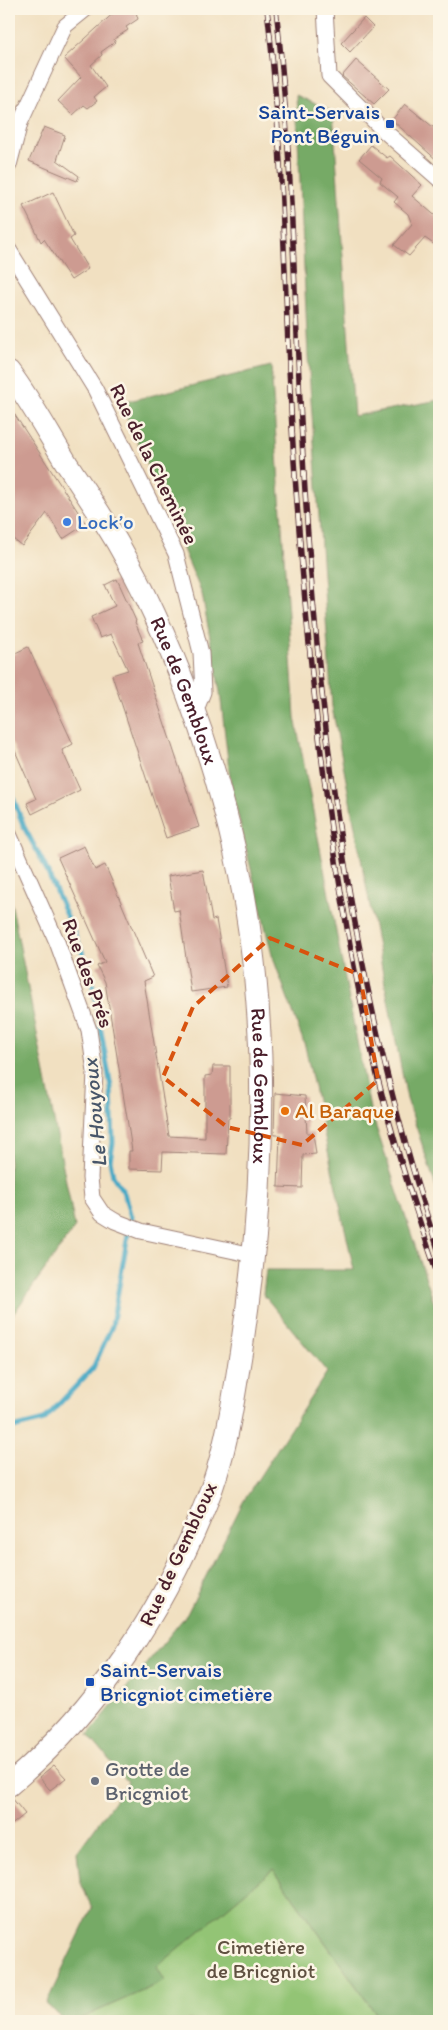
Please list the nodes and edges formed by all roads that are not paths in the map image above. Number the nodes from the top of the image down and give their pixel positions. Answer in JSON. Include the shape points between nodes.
{"nodes":[{"id":1,"x":86,"y":9,"type":"edge"},
{"id":2,"x":325,"y":9,"type":"edge"},
{"id":3,"x":9,"y":165,"type":"edge"},
{"id":4,"x":439,"y":179,"type":"edge"},
{"id":5,"x":9,"y":250,"type":"edge"},
{"id":6,"x":9,"y":372,"type":"edge"},
{"id":7,"x":194,"y":715,"type":"junction"},
{"id":8,"x":9,"y":834,"type":"edge"},
{"id":9,"x":253,"y":1254,"type":"junction"},
{"id":10,"x":9,"y":1785,"type":"edge"}],
"edges":[{"from":1,"to":3,"type":"street","via":[[65,26],[20,123]]},
{"from":2,"to":4,"type":"street","via":[[329,76]]},
{"from":5,"to":7,"type":"street","name":"Rue de la Cheminée","via":[[95,389],[176,554],[201,653],[202,692]]},
{"from":6,"to":7,"type":"main road","name":"Rue de Gembloux","via":[[117,542],[166,642]]},
{"from":7,"to":9,"type":"main road","name":"Rue de Gembloux","via":[[236,854],[257,991],[260,1090]]},
{"from":8,"to":9,"type":"street","name":"Rue des Prés","via":[[57,942],[89,1030],[95,1072],[92,1198],[102,1213],[115,1222],[141,1231]]},
{"from":9,"to":10,"type":"main road","name":"Rue de Gembloux","via":[[234,1396],[223,1449],[207,1501],[144,1627],[114,1673],[84,1712]]}]}
